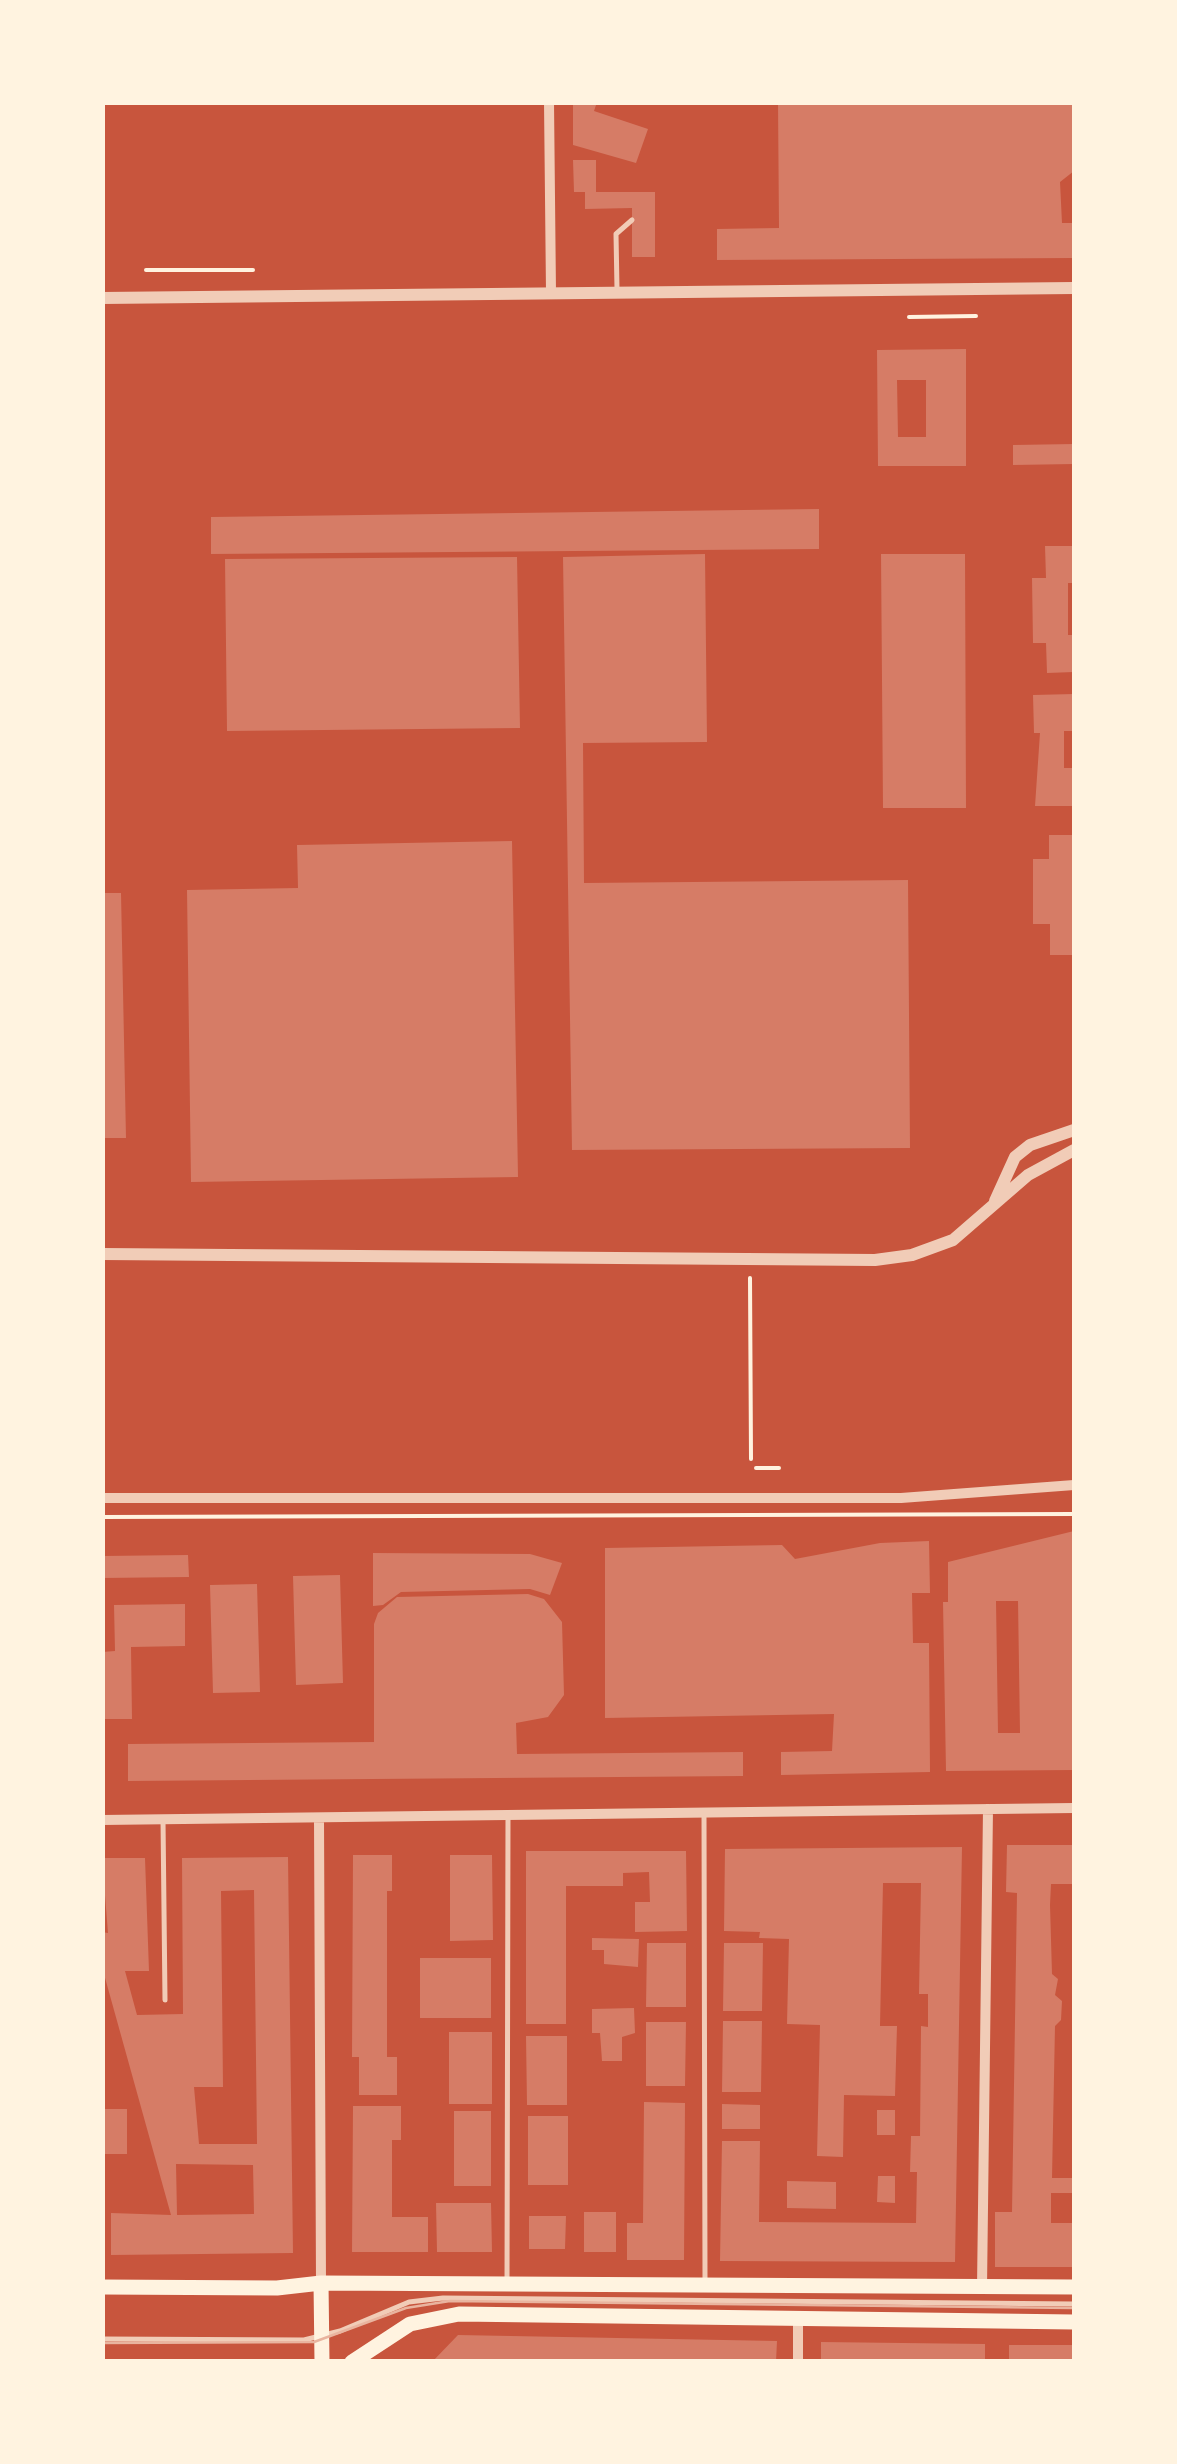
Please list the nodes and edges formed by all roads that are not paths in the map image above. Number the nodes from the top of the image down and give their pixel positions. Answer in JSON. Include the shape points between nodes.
{"nodes":[{"id":1,"x":549,"y":102,"type":"edge"},
{"id":2,"x":632,"y":220,"type":"dead end"},
{"id":3,"x":1074,"y":288,"type":"edge"},
{"id":4,"x":617,"y":292,"type":"junction"},
{"id":5,"x":551,"y":293,"type":"junction"},
{"id":6,"x":102,"y":298,"type":"edge"},
{"id":7,"x":1074,"y":1130,"type":"edge"},
{"id":8,"x":1074,"y":1150,"type":"edge"},
{"id":9,"x":992,"y":1208,"type":"junction"},
{"id":10,"x":102,"y":1254,"type":"edge"},
{"id":11,"x":1074,"y":1486,"type":"edge"},
{"id":12,"x":102,"y":1498,"type":"edge"},
{"id":13,"x":1074,"y":1808,"type":"edge"},
{"id":14,"x":988,"y":1809,"type":"junction"},
{"id":15,"x":704,"y":1813,"type":"junction"},
{"id":16,"x":508,"y":1816,"type":"junction"},
{"id":17,"x":318,"y":1818,"type":"junction"},
{"id":18,"x":102,"y":1820,"type":"edge"},
{"id":19,"x":163,"y":1820,"type":"junction"},
{"id":20,"x":165,"y":2000,"type":"dead end"},
{"id":21,"x":321,"y":2283,"type":"junction"},
{"id":22,"x":507,"y":2283,"type":"junction"},
{"id":23,"x":704,"y":2284,"type":"junction"},
{"id":24,"x":102,"y":2287,"type":"edge"},
{"id":25,"x":982,"y":2287,"type":"junction"},
{"id":26,"x":1074,"y":2288,"type":"edge"},
{"id":27,"x":1074,"y":2304,"type":"edge"},
{"id":28,"x":798,"y":2318,"type":"junction"},
{"id":29,"x":1074,"y":2322,"type":"edge"},
{"id":30,"x":322,"y":2336,"type":"junction"},
{"id":31,"x":102,"y":2339,"type":"edge"},
{"id":32,"x":322,"y":2362,"type":"edge"},
{"id":33,"x":352,"y":2362,"type":"edge"},
{"id":34,"x":798,"y":2362,"type":"edge"}],
"edges":[{"from":1,"to":5,"type":"street"},
{"from":2,"to":4,"type":"lane","via":[[616,234]]},
{"from":3,"to":4,"type":"street"},
{"from":4,"to":5,"type":"street"},
{"from":5,"to":6,"type":"street"},
{"from":7,"to":9,"type":"street","via":[[1015,1157]]},
{"from":8,"to":9,"type":"street","via":[[1028,1174]]},
{"from":9,"to":10,"type":"street","via":[[932,1249],[875,1260]]},
{"from":11,"to":12,"type":"street","via":[[901,1498]]},
{"from":13,"to":14,"type":"street"},
{"from":14,"to":15,"type":"street"},
{"from":14,"to":25,"type":"street"},
{"from":15,"to":16,"type":"street"},
{"from":15,"to":23,"type":"lane"},
{"from":16,"to":17,"type":"street"},
{"from":16,"to":22,"type":"lane"},
{"from":17,"to":19,"type":"street"},
{"from":17,"to":21,"type":"street"},
{"from":18,"to":19,"type":"street"},
{"from":19,"to":20,"type":"lane"},
{"from":21,"to":22,"type":"main road"},
{"from":21,"to":24,"type":"main road"},
{"from":21,"to":30,"type":"main road"},
{"from":22,"to":23,"type":"main road"},
{"from":23,"to":25,"type":"main road"},
{"from":25,"to":26,"type":"main road"},
{"from":27,"to":30,"type":"lane","via":[[436,2298],[402,2304]]},
{"from":28,"to":29,"type":"main road"},
{"from":28,"to":33,"type":"main road","via":[[442,2315],[410,2324]]},
{"from":28,"to":34,"type":"street"},
{"from":30,"to":31,"type":"lane"},
{"from":30,"to":32,"type":"main road"}]}
